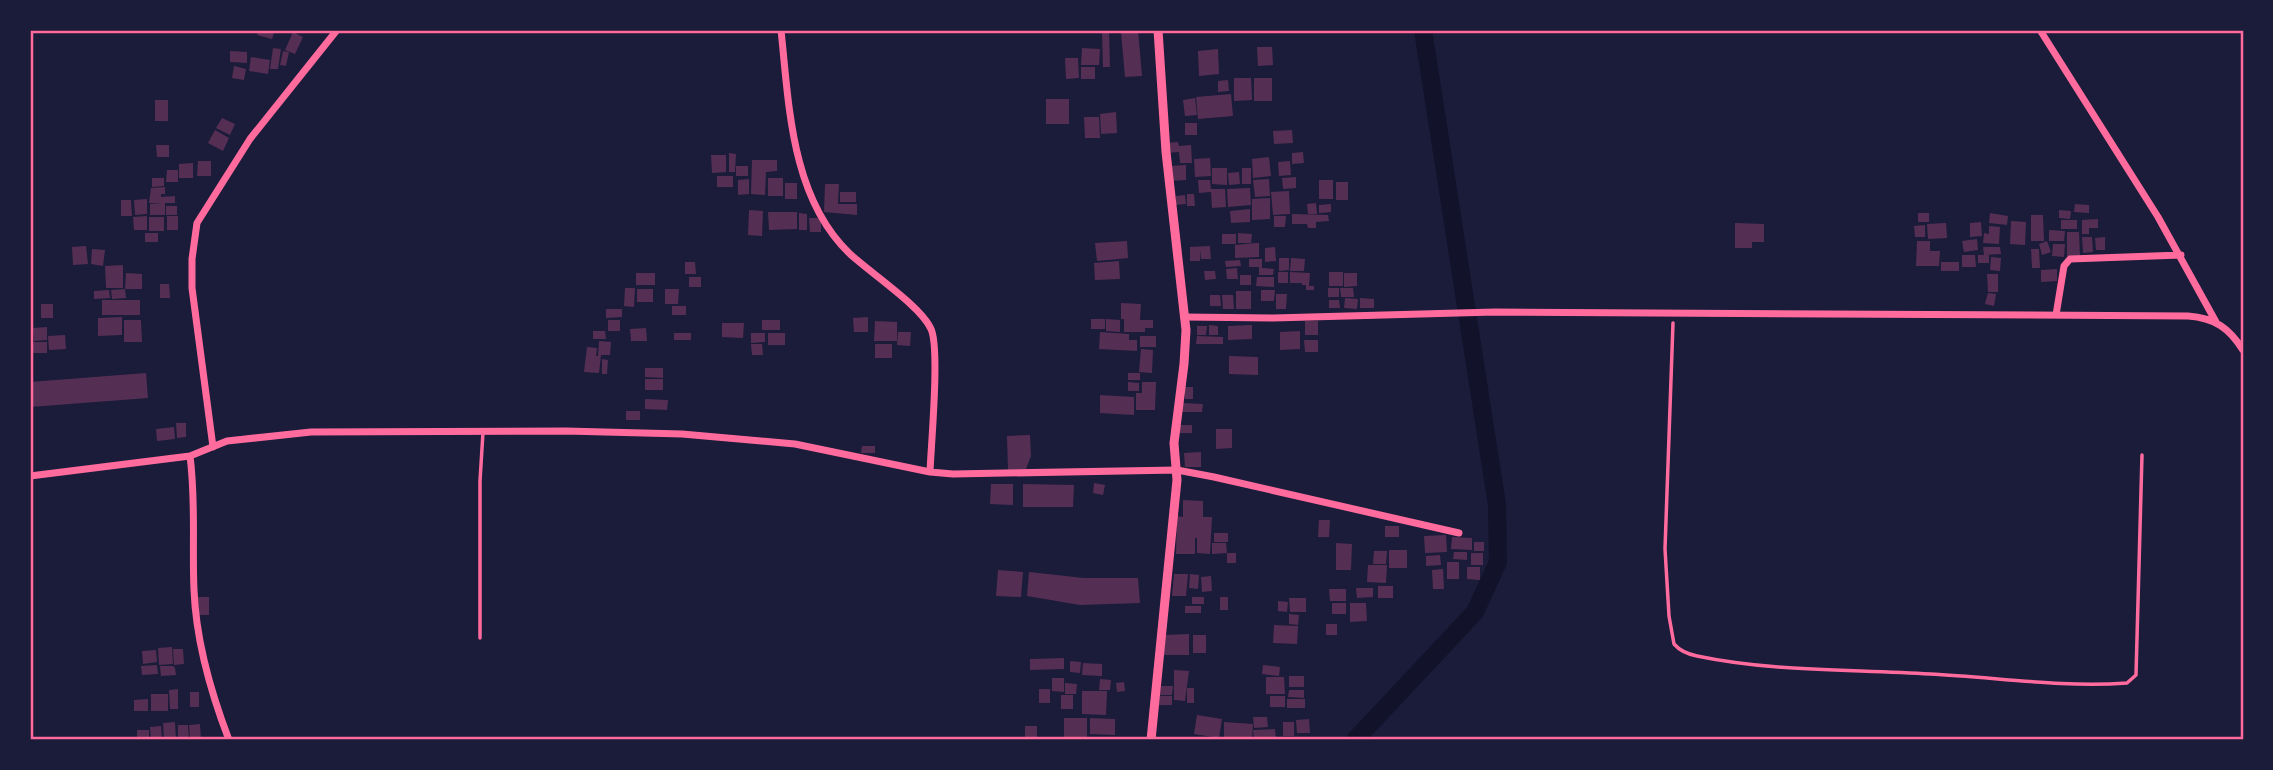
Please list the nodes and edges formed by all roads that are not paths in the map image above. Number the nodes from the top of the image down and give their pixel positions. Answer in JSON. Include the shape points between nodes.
{"nodes":[{"id":1,"x":337,"y":30,"type":"edge"},
{"id":2,"x":781,"y":30,"type":"edge"},
{"id":3,"x":1158,"y":30,"type":"edge"},
{"id":4,"x":2040,"y":30,"type":"edge"},
{"id":5,"x":2181,"y":255,"type":"junction"},
{"id":6,"x":2056,"y":315,"type":"junction"},
{"id":7,"x":1184,"y":317,"type":"junction"},
{"id":8,"x":2216,"y":322,"type":"junction"},
{"id":9,"x":2243,"y":350,"type":"edge"},
{"id":10,"x":483,"y":432,"type":"junction"},
{"id":11,"x":213,"y":447,"type":"junction"},
{"id":12,"x":190,"y":456,"type":"junction"},
{"id":13,"x":1177,"y":470,"type":"junction"},
{"id":14,"x":930,"y":472,"type":"junction"},
{"id":15,"x":30,"y":476,"type":"edge"},
{"id":16,"x":1459,"y":533,"type":"dead end"},
{"id":17,"x":480,"y":638,"type":"dead end"},
{"id":18,"x":229,"y":740,"type":"edge"},
{"id":19,"x":1151,"y":740,"type":"edge"}],
"edges":[{"from":1,"to":11,"type":"street","via":[[250,139],[197,223],[191,288]]},
{"from":2,"to":14,"type":"street","via":[[795,145],[802,177],[815,204],[848,253],[932,330]]},
{"from":3,"to":7,"type":"street"},
{"from":4,"to":5,"type":"street"},
{"from":5,"to":6,"type":"street","via":[[2070,259],[2064,266]]},
{"from":5,"to":8,"type":"street"},
{"from":6,"to":7,"type":"street","via":[[1495,312]]},
{"from":6,"to":8,"type":"street","via":[[2188,316]]},
{"from":7,"to":13,"type":"street","via":[[1184,364],[1174,443]]},
{"from":8,"to":9,"type":"street","via":[[2230,331]]},
{"from":10,"to":11,"type":"street","via":[[311,432],[240,439]]},
{"from":10,"to":14,"type":"street","via":[[629,432],[771,442]]},
{"from":10,"to":17,"type":"lane"},
{"from":11,"to":12,"type":"street"},
{"from":12,"to":15,"type":"street"},
{"from":12,"to":18,"type":"street","via":[[198,631]]},
{"from":13,"to":14,"type":"street","via":[[1029,475]]},
{"from":13,"to":16,"type":"street"},
{"from":13,"to":19,"type":"street"}]}
